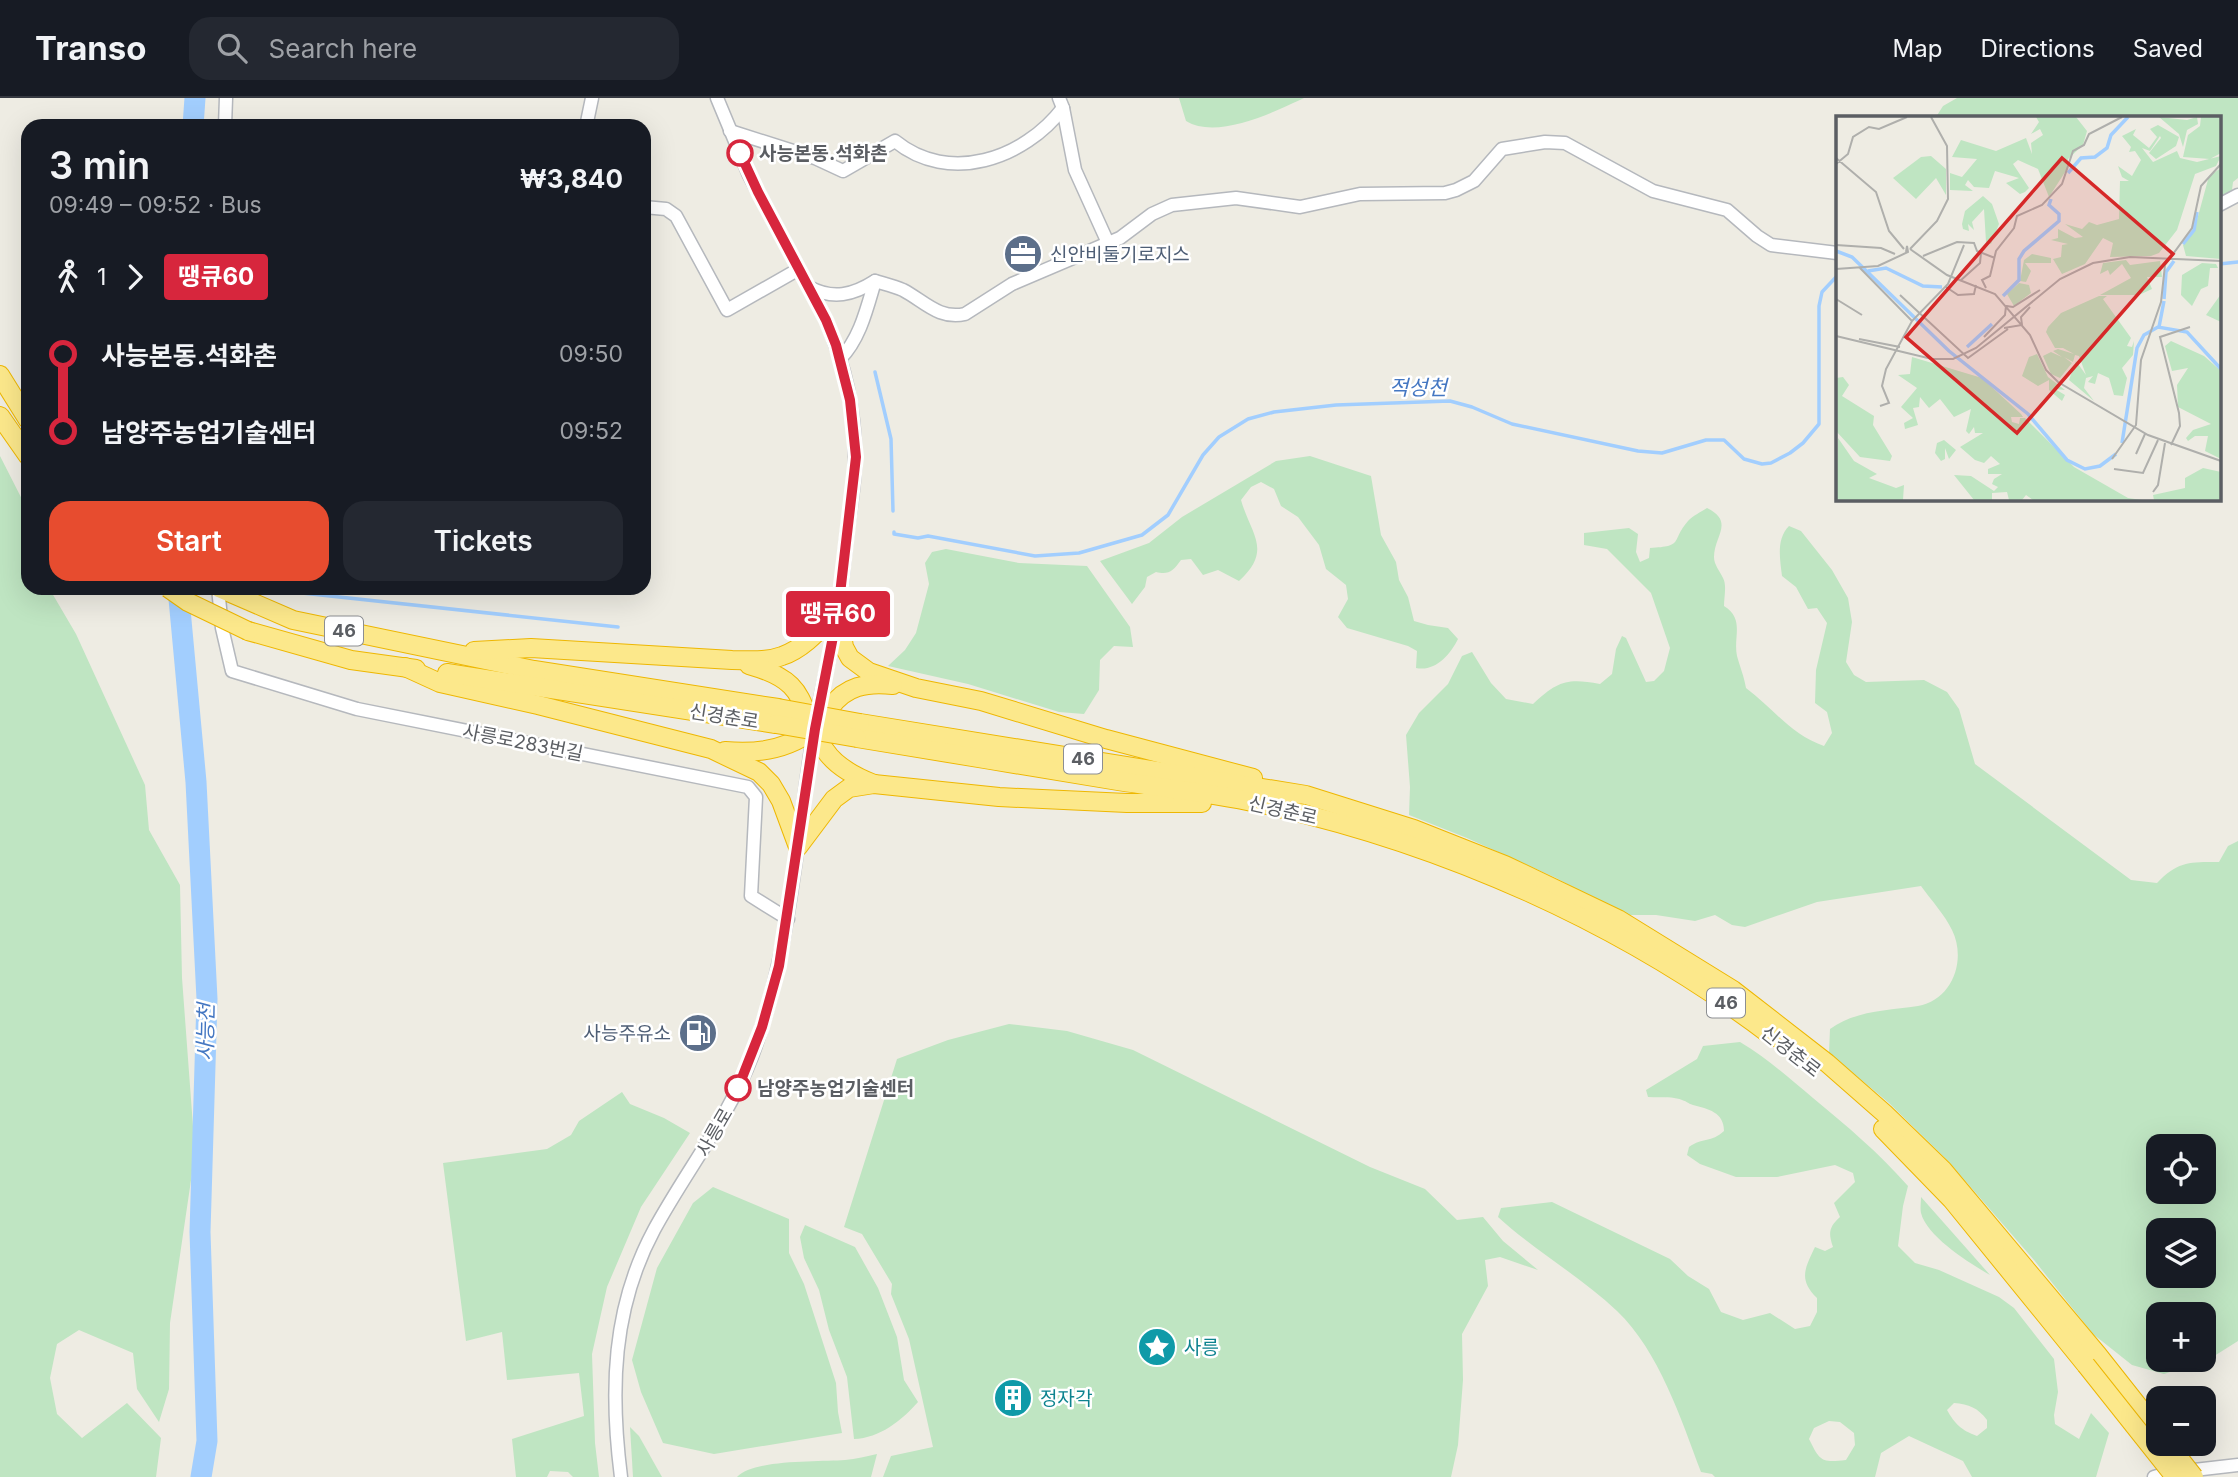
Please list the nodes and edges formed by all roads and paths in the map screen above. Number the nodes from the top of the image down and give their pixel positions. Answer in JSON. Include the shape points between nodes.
{"nodes":[{"id":1,"x":226,"y":98,"type":"edge"},
{"id":2,"x":592,"y":98,"type":"edge"},
{"id":3,"x":717,"y":98,"type":"edge"},
{"id":4,"x":1061,"y":103,"type":"edge"},
{"id":5,"x":225,"y":119,"type":"edge"},
{"id":6,"x":588,"y":119,"type":"edge"},
{"id":7,"x":730,"y":131,"type":"junction"},
{"id":8,"x":2238,"y":195,"type":"edge"},
{"id":9,"x":2220,"y":204,"type":"edge"},
{"id":10,"x":651,"y":208,"type":"edge"},
{"id":11,"x":1108,"y":243,"type":"junction"},
{"id":12,"x":1836,"y":253,"type":"edge"},
{"id":13,"x":799,"y":269,"type":"junction"},
{"id":14,"x":876,"y":281,"type":"junction"},
{"id":15,"x":809,"y":287,"type":"junction"},
{"id":16,"x":840,"y":359,"type":"junction"},
{"id":17,"x":0,"y":375,"type":"edge"},
{"id":18,"x":21,"y":409,"type":"edge"},
{"id":19,"x":0,"y":416,"type":"edge"},
{"id":20,"x":21,"y":446,"type":"edge"},
{"id":21,"x":178,"y":595,"type":"edge"},
{"id":22,"x":220,"y":595,"type":"edge"},
{"id":23,"x":234,"y":595,"type":"edge"},
{"id":24,"x":838,"y":611,"type":"junction"},
{"id":25,"x":450,"y":652,"type":"junction"},
{"id":26,"x":732,"y":660,"type":"junction"},
{"id":27,"x":405,"y":667,"type":"junction"},
{"id":28,"x":916,"y":688,"type":"junction"},
{"id":29,"x":777,"y":716,"type":"junction"},
{"id":30,"x":815,"y":729,"type":"junction"},
{"id":31,"x":858,"y":730,"type":"junction"},
{"id":32,"x":711,"y":749,"type":"junction"},
{"id":33,"x":874,"y":785,"type":"junction"},
{"id":34,"x":1306,"y":795,"type":"junction"},
{"id":35,"x":1258,"y":803,"type":"junction"},
{"id":36,"x":798,"y":847,"type":"junction"},
{"id":37,"x":788,"y":919,"type":"junction"},
{"id":38,"x":2092,"y":1360,"type":"junction"},
{"id":39,"x":2146,"y":1418,"type":"edge"},
{"id":40,"x":2177,"y":1456,"type":"edge"},
{"id":41,"x":2238,"y":1465,"type":"edge"},
{"id":42,"x":621,"y":1477,"type":"edge"},
{"id":43,"x":2154,"y":1477,"type":"edge"},
{"id":44,"x":2175,"y":1477,"type":"edge"},
{"id":45,"x":2194,"y":1477,"type":"edge"}],
"edges":[{"from":1,"to":5,"type":"street"},
{"from":2,"to":6,"type":"street"},
{"from":3,"to":7,"type":"street","name":"사릉로"},
{"from":4,"to":7,"type":"street","via":[[1052,122],[1033,138],[980,163],[929,160],[895,141],[843,171]]},
{"from":4,"to":11,"type":"street","via":[[1075,170]]},
{"from":7,"to":13,"type":"street","name":"사릉로"},
{"from":8,"to":9,"type":"street"},
{"from":10,"to":13,"type":"street","via":[[676,216],[727,310]]},
{"from":11,"to":12,"type":"street","via":[[1161,209],[1218,198],[1300,207],[1353,194],[1445,193],[1474,181],[1502,149],[1545,142],[1572,146],[1666,195],[1727,210],[1771,245]]},
{"from":11,"to":14,"type":"street","via":[[1030,275],[955,317]]},
{"from":13,"to":15,"type":"street","name":"사릉로"},
{"from":14,"to":15,"type":"street","via":[[842,295],[821,294]]},
{"from":14,"to":16,"type":"street","via":[[855,338]]},
{"from":15,"to":16,"type":"street","name":"사릉로"},
{"from":16,"to":24,"type":"street","name":"사릉로","via":[[856,457]]},
{"from":17,"to":18,"type":"highway"},
{"from":19,"to":20,"type":"highway"},
{"from":21,"to":27,"type":"highway","name":"신경춘로","number":"46","bridge":true,"via":[[248,631],[351,660]]},
{"from":22,"to":37,"type":"street","name":"사릉로283번길","via":[[232,671],[356,709],[748,787],[756,797],[751,896]]},
{"from":23,"to":25,"type":"highway","name":"신경춘로","number":"46","via":[[293,620]]},
{"from":24,"to":26,"type":"highway","via":[[782,656]]},
{"from":24,"to":28,"type":"highway","via":[[850,658],[869,672]]},
{"from":24,"to":30,"type":"street","name":"사릉로"},
{"from":25,"to":26,"type":"highway","via":[[531,648]]},
{"from":25,"to":29,"type":"highway","name":"신경춘로","number":"46"},
{"from":26,"to":30,"type":"highway","via":[[775,674],[790,684]]},
{"from":27,"to":29,"type":"highway","name":"신경춘로","number":"46"},
{"from":27,"to":32,"type":"highway","via":[[440,683]]},
{"from":28,"to":30,"type":"highway","via":[[876,683],[849,690],[839,696]]},
{"from":28,"to":34,"type":"highway","via":[[981,701]]},
{"from":29,"to":31,"type":"highway","name":"신경춘로","number":"46","bridge":true},
{"from":30,"to":32,"type":"highway","via":[[769,751]]},
{"from":30,"to":33,"type":"highway","via":[[825,751],[839,765]]},
{"from":30,"to":36,"type":"street","name":"사릉로"},
{"from":31,"to":34,"type":"highway","name":"신경춘로","number":"46"},
{"from":31,"to":35,"type":"highway","name":"신경춘로","number":"46"},
{"from":32,"to":36,"type":"highway","via":[[759,772],[771,784]]},
{"from":33,"to":35,"type":"highway","via":[[999,797]]},
{"from":33,"to":36,"type":"highway","via":[[849,788],[834,799]]},
{"from":34,"to":38,"type":"highway","name":"신경춘로","number":"46","via":[[1414,829],[1505,865],[1618,919],[1733,990],[1827,1063],[1943,1171]]},
{"from":35,"to":38,"type":"highway","name":"신경춘로","number":"46","via":[[1364,830],[1462,863],[1558,906],[1678,971],[1817,1070],[1888,1133]]},
{"from":36,"to":37,"type":"street","name":"사릉로"},
{"from":37,"to":42,"type":"street","name":"사릉로","via":[[751,1058],[713,1135],[653,1232],[628,1296],[614,1372]]},
{"from":38,"to":39,"type":"highway","name":"신경춘로","number":"46"},
{"from":38,"to":44,"type":"highway","name":"신경춘로","number":"46","bridge":true},
{"from":40,"to":45,"type":"highway","bridge":true},
{"from":41,"to":43,"type":"street"}]}
